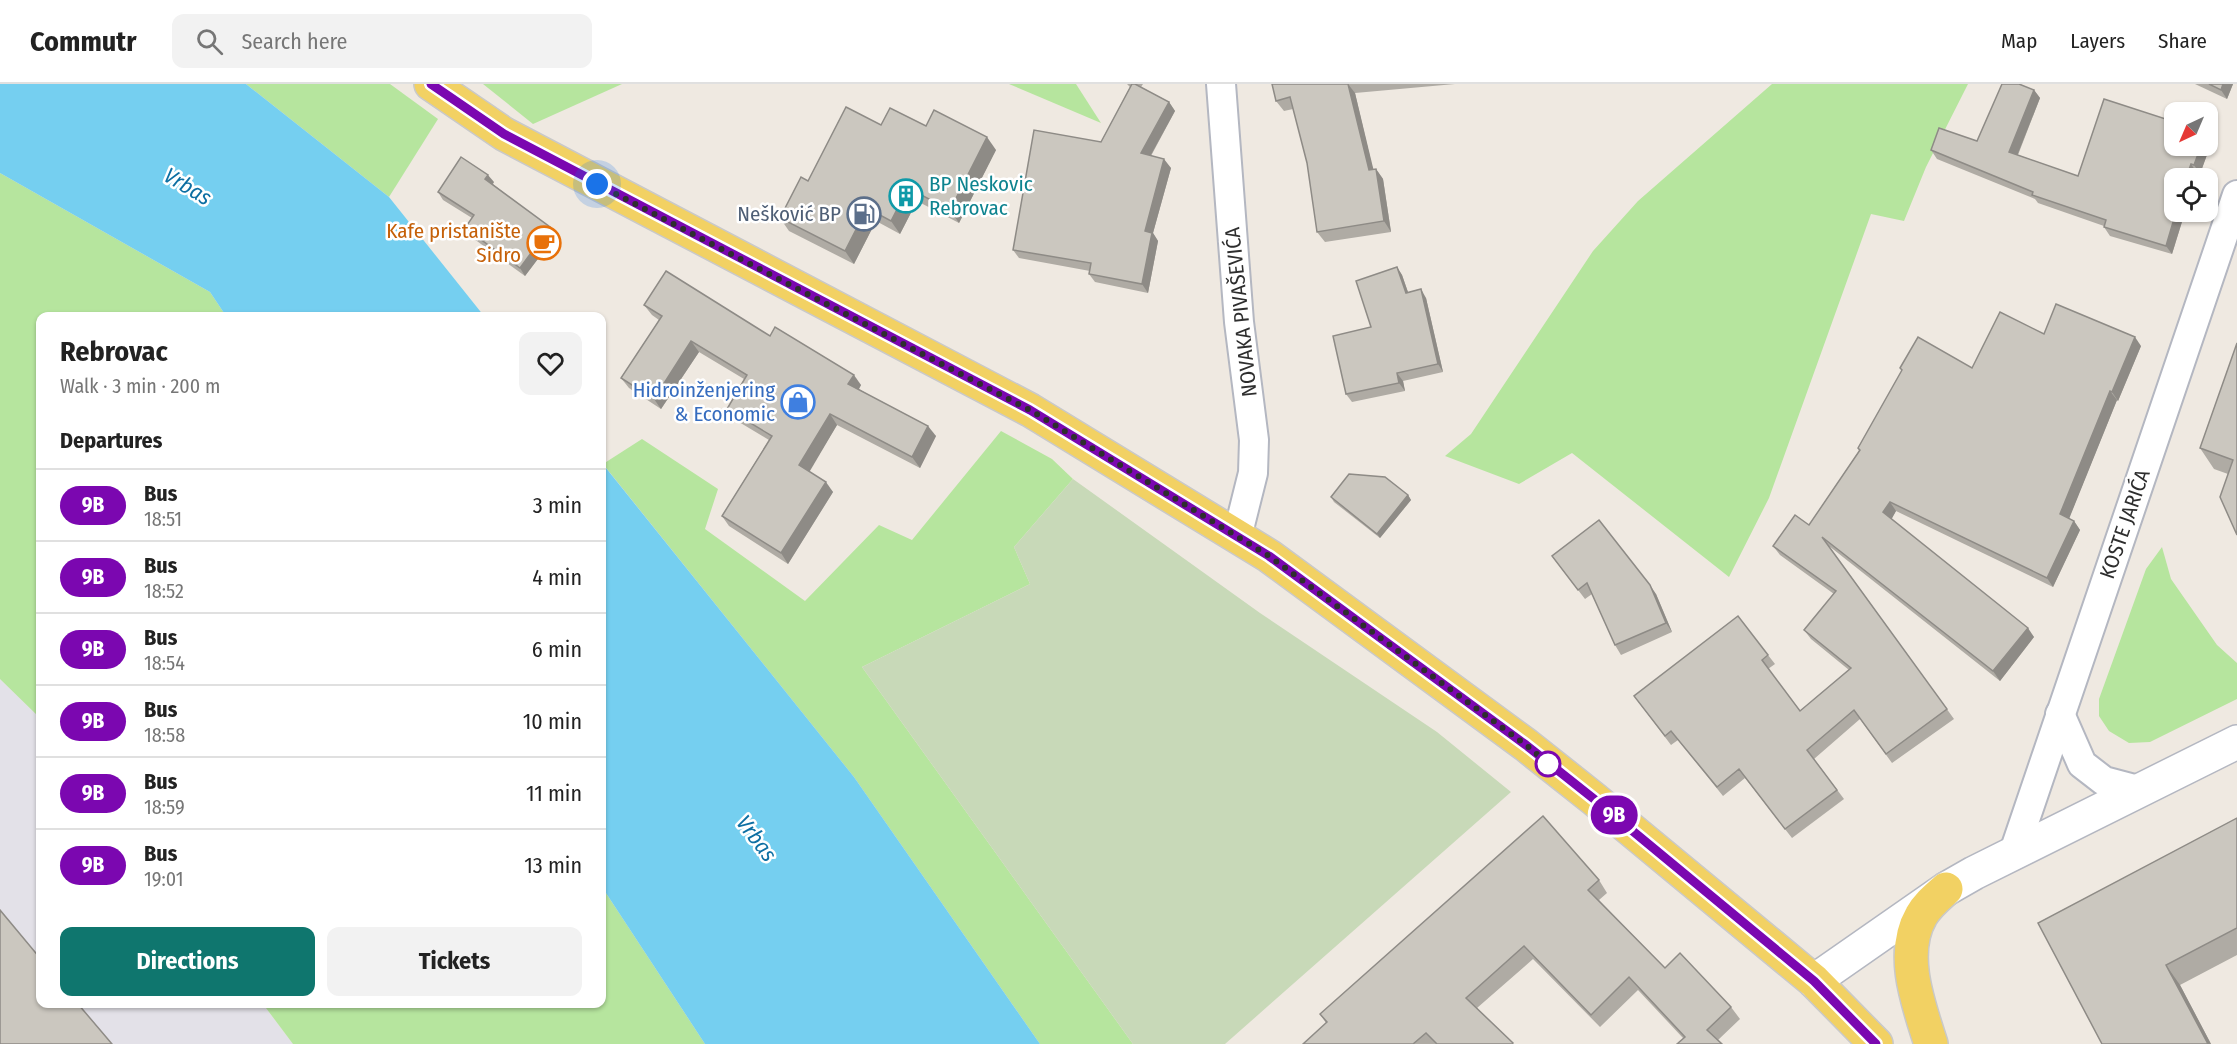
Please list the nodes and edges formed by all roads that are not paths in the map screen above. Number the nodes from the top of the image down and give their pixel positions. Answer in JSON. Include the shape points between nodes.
{"nodes":[{"id":1,"x":431,"y":84,"type":"edge"},
{"id":2,"x":1221,"y":84,"type":"edge"},
{"id":3,"x":2237,"y":195,"type":"edge"},
{"id":4,"x":1238,"y":537,"type":"junction"},
{"id":5,"x":2060,"y":714,"type":"junction"},
{"id":6,"x":2237,"y":742,"type":"edge"},
{"id":7,"x":2138,"y":790,"type":"junction"},
{"id":8,"x":2014,"y":852,"type":"junction"},
{"id":9,"x":1946,"y":889,"type":"junction"},
{"id":10,"x":1814,"y":981,"type":"junction"},
{"id":11,"x":1876,"y":1044,"type":"edge"},
{"id":12,"x":1931,"y":1044,"type":"edge"}],
"edges":[{"from":1,"to":4,"type":"main road","via":[[504,134],[1030,410]]},
{"from":2,"to":4,"type":"street","name":"NOVAKA PIVAŠEVIĆA","via":[[1239,322],[1254,440],[1253,473]]},
{"from":3,"to":5,"type":"street","name":"KOSTE JARIĆA"},
{"from":4,"to":10,"type":"main road","via":[[1526,745]]},
{"from":5,"to":7,"type":"street","via":[[2082,764],[2104,781]]},
{"from":5,"to":8,"type":"street","name":"KOSTE JARIĆA"},
{"from":6,"to":7,"type":"street"},
{"from":7,"to":8,"type":"street"},
{"from":8,"to":9,"type":"street"},
{"from":9,"to":10,"type":"street"},
{"from":9,"to":12,"type":"main road","via":[[1920,917],[1913,936],[1913,985]]},
{"from":10,"to":11,"type":"main road"}]}
